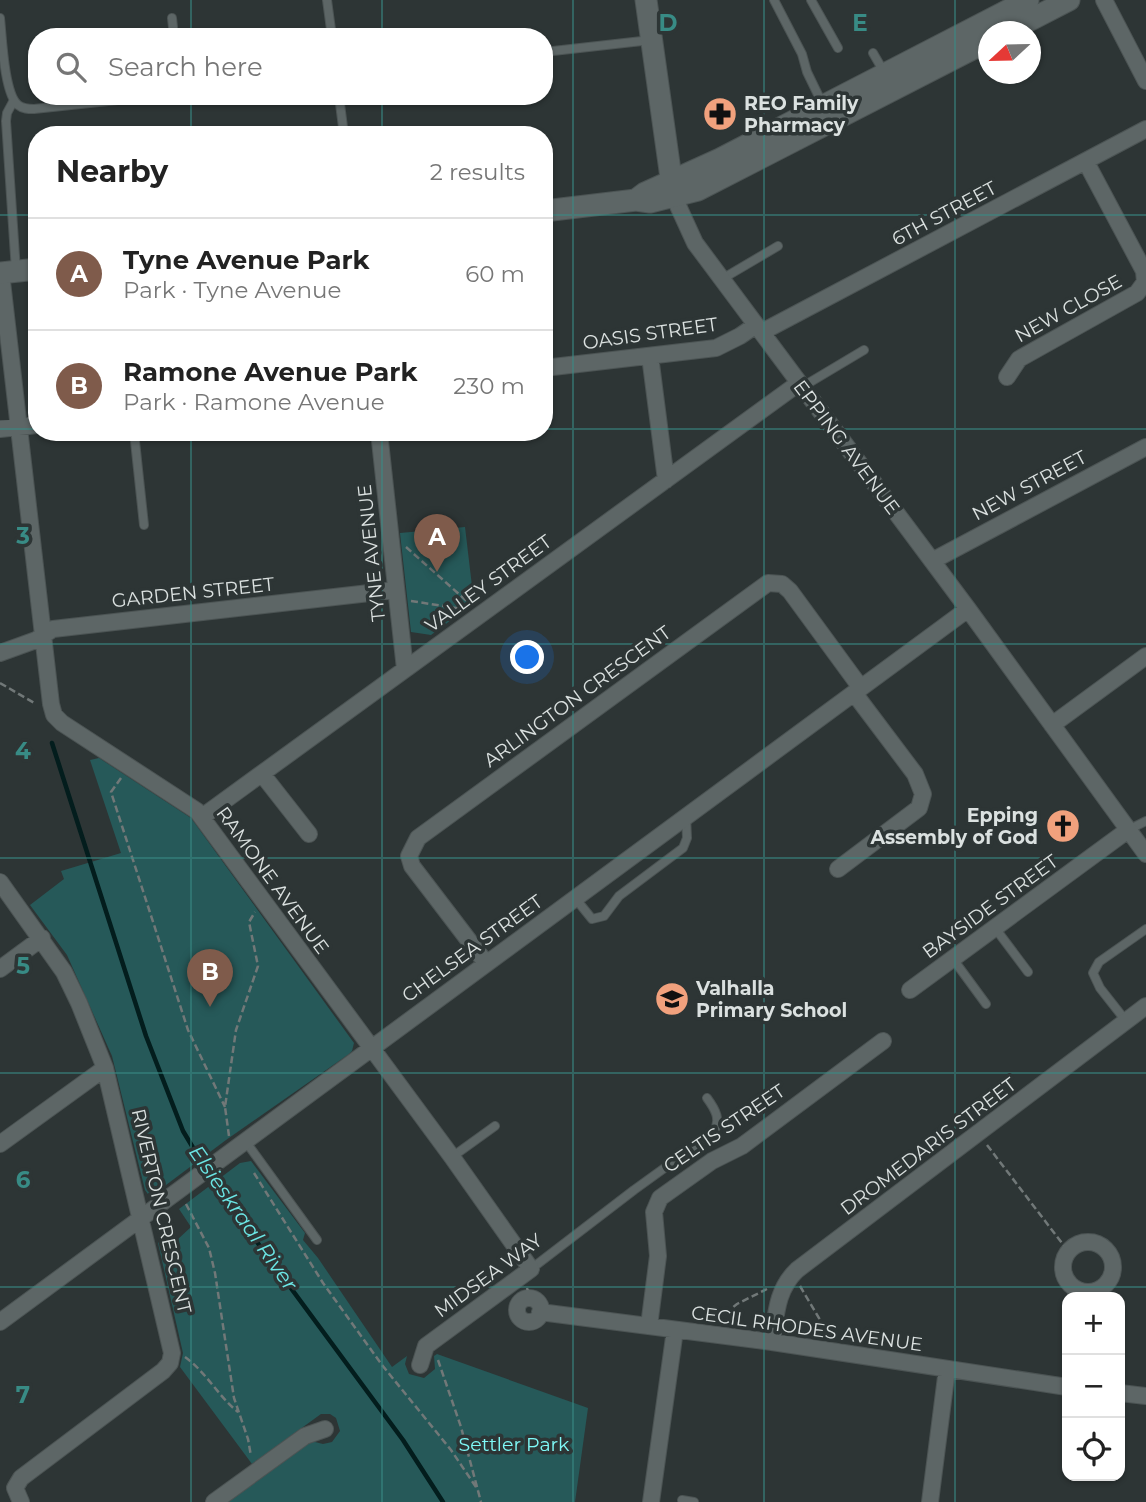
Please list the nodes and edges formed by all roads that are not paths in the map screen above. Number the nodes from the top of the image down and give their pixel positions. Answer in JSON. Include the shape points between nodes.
{"nodes":[{"id":1,"x":327,"y":0,"type":"edge"},
{"id":2,"x":646,"y":0,"type":"edge"},
{"id":3,"x":774,"y":0,"type":"edge"},
{"id":4,"x":811,"y":0,"type":"edge"},
{"id":5,"x":1028,"y":0,"type":"edge"},
{"id":6,"x":1069,"y":0,"type":"edge"},
{"id":7,"x":1104,"y":0,"type":"edge"},
{"id":8,"x":0,"y":18,"type":"edge"},
{"id":9,"x":172,"y":18,"type":"dead end"},
{"id":10,"x":1028,"y":21,"type":"edge"},
{"id":11,"x":173,"y":28,"type":"edge"},
{"id":12,"x":331,"y":28,"type":"edge"},
{"id":13,"x":651,"y":40,"type":"junction"},
{"id":14,"x":978,"y":47,"type":"edge"},
{"id":15,"x":838,"y":48,"type":"dead end"},
{"id":16,"x":553,"y":51,"type":"edge"},
{"id":17,"x":873,"y":53,"type":"dead end"},
{"id":18,"x":885,"y":74,"type":"junction"},
{"id":19,"x":1146,"y":81,"type":"edge"},
{"id":20,"x":14,"y":100,"type":"junction"},
{"id":21,"x":71,"y":105,"type":"edge"},
{"id":22,"x":340,"y":105,"type":"edge"},
{"id":23,"x":823,"y":105,"type":"junction"},
{"id":24,"x":343,"y":126,"type":"edge"},
{"id":25,"x":1146,"y":129,"type":"edge"},
{"id":26,"x":1086,"y":162,"type":"junction"},
{"id":27,"x":672,"y":189,"type":"junction"},
{"id":28,"x":553,"y":210,"type":"edge"},
{"id":29,"x":778,"y":246,"type":"dead end"},
{"id":30,"x":14,"y":271,"type":"edge"},
{"id":31,"x":722,"y":279,"type":"junction"},
{"id":32,"x":759,"y":329,"type":"junction"},
{"id":33,"x":864,"y":350,"type":"dead end"},
{"id":34,"x":650,"y":356,"type":"junction"},
{"id":35,"x":6,"y":362,"type":"edge"},
{"id":36,"x":553,"y":367,"type":"edge"},
{"id":37,"x":1007,"y":377,"type":"dead end"},
{"id":38,"x":800,"y":385,"type":"junction"},
{"id":39,"x":28,"y":426,"type":"edge"},
{"id":40,"x":20,"y":427,"type":"junction"},
{"id":41,"x":0,"y":429,"type":"edge"},
{"id":42,"x":135,"y":441,"type":"edge"},
{"id":43,"x":380,"y":441,"type":"edge"},
{"id":44,"x":1146,"y":447,"type":"edge"},
{"id":45,"x":666,"y":480,"type":"junction"},
{"id":46,"x":144,"y":525,"type":"dead end"},
{"id":47,"x":932,"y":561,"type":"junction"},
{"id":48,"x":400,"y":595,"type":"junction"},
{"id":49,"x":968,"y":609,"type":"junction"},
{"id":50,"x":43,"y":635,"type":"junction"},
{"id":51,"x":0,"y":653,"type":"edge"},
{"id":52,"x":1146,"y":656,"type":"edge"},
{"id":53,"x":405,"y":669,"type":"junction"},
{"id":54,"x":858,"y":690,"type":"junction"},
{"id":55,"x":1052,"y":725,"type":"junction"},
{"id":56,"x":262,"y":774,"type":"junction"},
{"id":57,"x":687,"y":816,"type":"junction"},
{"id":58,"x":202,"y":817,"type":"junction"},
{"id":59,"x":1146,"y":821,"type":"edge"},
{"id":60,"x":1128,"y":830,"type":"junction"},
{"id":61,"x":309,"y":834,"type":"dead end"},
{"id":62,"x":1146,"y":854,"type":"edge"},
{"id":63,"x":838,"y":869,"type":"dead end"},
{"id":64,"x":0,"y":882,"type":"edge"},
{"id":65,"x":575,"y":898,"type":"junction"},
{"id":66,"x":995,"y":928,"type":"junction"},
{"id":67,"x":1146,"y":929,"type":"edge"},
{"id":68,"x":42,"y":938,"type":"junction"},
{"id":69,"x":953,"y":959,"type":"junction"},
{"id":70,"x":486,"y":964,"type":"junction"},
{"id":71,"x":0,"y":969,"type":"edge"},
{"id":72,"x":1028,"y":972,"type":"dead end"},
{"id":73,"x":910,"y":990,"type":"dead end"},
{"id":74,"x":986,"y":1004,"type":"dead end"},
{"id":75,"x":1146,"y":1006,"type":"edge"},
{"id":76,"x":1126,"y":1021,"type":"junction"},
{"id":77,"x":883,"y":1041,"type":"dead end"},
{"id":78,"x":371,"y":1048,"type":"junction"},
{"id":79,"x":105,"y":1068,"type":"junction"},
{"id":80,"x":707,"y":1098,"type":"dead end"},
{"id":81,"x":495,"y":1126,"type":"dead end"},
{"id":82,"x":0,"y":1144,"type":"edge"},
{"id":83,"x":237,"y":1144,"type":"junction"},
{"id":84,"x":452,"y":1157,"type":"junction"},
{"id":85,"x":141,"y":1218,"type":"junction"},
{"id":86,"x":317,"y":1240,"type":"dead end"},
{"id":87,"x":531,"y":1269,"type":"junction"},
{"id":88,"x":1085,"y":1295,"type":"edge"},
{"id":89,"x":540,"y":1311,"type":"dead end"},
{"id":90,"x":0,"y":1322,"type":"edge"},
{"id":91,"x":649,"y":1326,"type":"junction"},
{"id":92,"x":675,"y":1330,"type":"junction"},
{"id":93,"x":772,"y":1342,"type":"junction"},
{"id":94,"x":420,"y":1365,"type":"dead end"},
{"id":95,"x":947,"y":1369,"type":"junction"},
{"id":96,"x":1062,"y":1386,"type":"edge"},
{"id":97,"x":1125,"y":1394,"type":"edge"},
{"id":98,"x":1146,"y":1396,"type":"edge"},
{"id":99,"x":325,"y":1429,"type":"dead end"},
{"id":100,"x":682,"y":1500,"type":"edge"},
{"id":101,"x":20,"y":1502,"type":"edge"},
{"id":102,"x":214,"y":1502,"type":"edge"},
{"id":103,"x":651,"y":1502,"type":"edge"},
{"id":104,"x":694,"y":1502,"type":"edge"},
{"id":105,"x":930,"y":1502,"type":"edge"}],
"edges":[{"from":1,"to":12,"type":"lane"},
{"from":2,"to":13,"type":"street","name":"EPPING AVENUE"},
{"from":3,"to":23,"type":"lane"},
{"from":4,"to":15,"type":"lane"},
{"from":5,"to":18,"type":"street"},
{"from":6,"to":10,"type":"street"},
{"from":7,"to":19,"type":"street"},
{"from":8,"to":20,"type":"lane"},
{"from":9,"to":11,"type":"lane"},
{"from":13,"to":16,"type":"lane"},
{"from":13,"to":27,"type":"street","name":"EPPING AVENUE"},
{"from":14,"to":27,"type":"street","via":[[704,187]]},
{"from":17,"to":18,"type":"lane"},
{"from":18,"to":23,"type":"street"},
{"from":20,"to":21,"type":"lane","via":[[34,109]]},
{"from":20,"to":30,"type":"lane","via":[[6,121]]},
{"from":22,"to":24,"type":"lane"},
{"from":23,"to":27,"type":"street"},
{"from":25,"to":26,"type":"street","name":"6TH STREET"},
{"from":26,"to":32,"type":"street","name":"6TH STREET"},
{"from":26,"to":37,"type":"street","name":"NEW CLOSE","via":[[1144,271],[1143,286],[1133,296],[1035,348],[1019,359]]},
{"from":27,"to":28,"type":"street","via":[[645,193],[636,200]]},
{"from":27,"to":31,"type":"street","name":"EPPING AVENUE","via":[[695,243]]},
{"from":29,"to":31,"type":"lane"},
{"from":30,"to":35,"type":"street"},
{"from":31,"to":32,"type":"street","name":"EPPING AVENUE"},
{"from":32,"to":34,"type":"street","name":"OASIS STREET","via":[[716,348]]},
{"from":32,"to":38,"type":"street","name":"EPPING AVENUE"},
{"from":33,"to":38,"type":"lane"},
{"from":34,"to":36,"type":"street","name":"OASIS STREET"},
{"from":34,"to":45,"type":"street"},
{"from":35,"to":40,"type":"street"},
{"from":38,"to":45,"type":"street","name":"VALLEY STREET"},
{"from":38,"to":47,"type":"street","name":"EPPING AVENUE"},
{"from":39,"to":40,"type":"street"},
{"from":40,"to":41,"type":"street"},
{"from":40,"to":50,"type":"street"},
{"from":42,"to":46,"type":"lane"},
{"from":43,"to":48,"type":"street","name":"TYNE AVENUE"},
{"from":44,"to":47,"type":"street","name":"NEW STREET"},
{"from":45,"to":53,"type":"street","name":"VALLEY STREET"},
{"from":47,"to":49,"type":"street","name":"EPPING AVENUE"},
{"from":48,"to":50,"type":"street","name":"GARDEN STREET","via":[[52,629]]},
{"from":48,"to":53,"type":"street","name":"TYNE AVENUE"},
{"from":49,"to":54,"type":"street","name":"CHELSEA STREET"},
{"from":49,"to":55,"type":"street","name":"EPPING AVENUE"},
{"from":50,"to":51,"type":"street","name":"GARDEN STREET"},
{"from":50,"to":58,"type":"street","name":"RAMONE AVENUE","via":[[54,715]]},
{"from":52,"to":55,"type":"street"},
{"from":53,"to":56,"type":"street","name":"VALLEY STREET"},
{"from":54,"to":57,"type":"street","name":"CHELSEA STREET"},
{"from":54,"to":63,"type":"street","via":[[915,774],[923,794],[919,808]]},
{"from":54,"to":70,"type":"street","name":"ARLINGTON CRESCENT","via":[[790,592],[782,584],[768,583],[418,838],[411,848],[412,866]]},
{"from":55,"to":60,"type":"street","name":"EPPING AVENUE"},
{"from":56,"to":58,"type":"street","name":"VALLEY STREET"},
{"from":56,"to":61,"type":"street"},
{"from":57,"to":65,"type":"street","name":"CHELSEA STREET"},
{"from":57,"to":65,"type":"lane","via":[[683,848],[619,896],[604,916],[592,919]]},
{"from":58,"to":78,"type":"street","name":"RAMONE AVENUE"},
{"from":59,"to":60,"type":"lane"},
{"from":60,"to":62,"type":"street","name":"EPPING AVENUE"},
{"from":60,"to":66,"type":"street","name":"BAYSIDE STREET"},
{"from":64,"to":68,"type":"street","name":"RIVERTON CRESCENT"},
{"from":65,"to":70,"type":"street","name":"CHELSEA STREET"},
{"from":66,"to":69,"type":"street","name":"BAYSIDE STREET"},
{"from":66,"to":72,"type":"lane"},
{"from":67,"to":76,"type":"lane","via":[[1100,962],[1093,973]]},
{"from":68,"to":71,"type":"street"},
{"from":68,"to":79,"type":"street","name":"RIVERTON CRESCENT","via":[[69,982]]},
{"from":69,"to":73,"type":"street","name":"BAYSIDE STREET"},
{"from":69,"to":74,"type":"lane"},
{"from":70,"to":78,"type":"street","name":"CHELSEA STREET"},
{"from":75,"to":76,"type":"street","name":"DROMEDARIS STREET"},
{"from":76,"to":93,"type":"street","name":"DROMEDARIS STREET","via":[[791,1276],[779,1297]]},
{"from":77,"to":91,"type":"street","name":"CELTIS STREET","via":[[741,1146],[660,1198],[654,1212],[658,1256]]},
{"from":78,"to":83,"type":"street","name":"CHELSEA STREET"},
{"from":78,"to":84,"type":"street","name":"RAMONE AVENUE"},
{"from":79,"to":82,"type":"street"},
{"from":79,"to":85,"type":"street","name":"RIVERTON CRESCENT"},
{"from":80,"to":87,"type":"lane","name":"MIDSEA WAY","via":[[718,1118],[715,1131]]},
{"from":81,"to":84,"type":"lane"},
{"from":83,"to":85,"type":"street","name":"CHELSEA STREET","via":[[184,1195]]},
{"from":83,"to":86,"type":"lane"},
{"from":84,"to":87,"type":"street","name":"RAMONE AVENUE"},
{"from":85,"to":90,"type":"street","name":"CHELSEA STREET"},
{"from":85,"to":101,"type":"street","name":"RIVERTON CRESCENT","via":[[171,1344],[170,1363],[21,1478],[16,1488]]},
{"from":87,"to":94,"type":"street","name":"MIDSEA WAY","via":[[426,1346]]},
{"from":88,"to":88,"type":"street","via":[[1063,1274],[1063,1259],[1076,1244],[1091,1242],[1111,1257],[1112,1273],[1100,1289]]},
{"from":89,"to":91,"type":"street","name":"CECIL RHODES AVENUE"},
{"from":91,"to":92,"type":"street","name":"CECIL RHODES AVENUE"},
{"from":92,"to":93,"type":"street","name":"CECIL RHODES AVENUE"},
{"from":92,"to":103,"type":"street"},
{"from":93,"to":95,"type":"street","name":"CECIL RHODES AVENUE"},
{"from":95,"to":96,"type":"street","name":"CECIL RHODES AVENUE"},
{"from":95,"to":105,"type":"street"},
{"from":97,"to":98,"type":"street"},
{"from":99,"to":102,"type":"street","via":[[305,1436]]},
{"from":100,"to":104,"type":"lane"}]}
